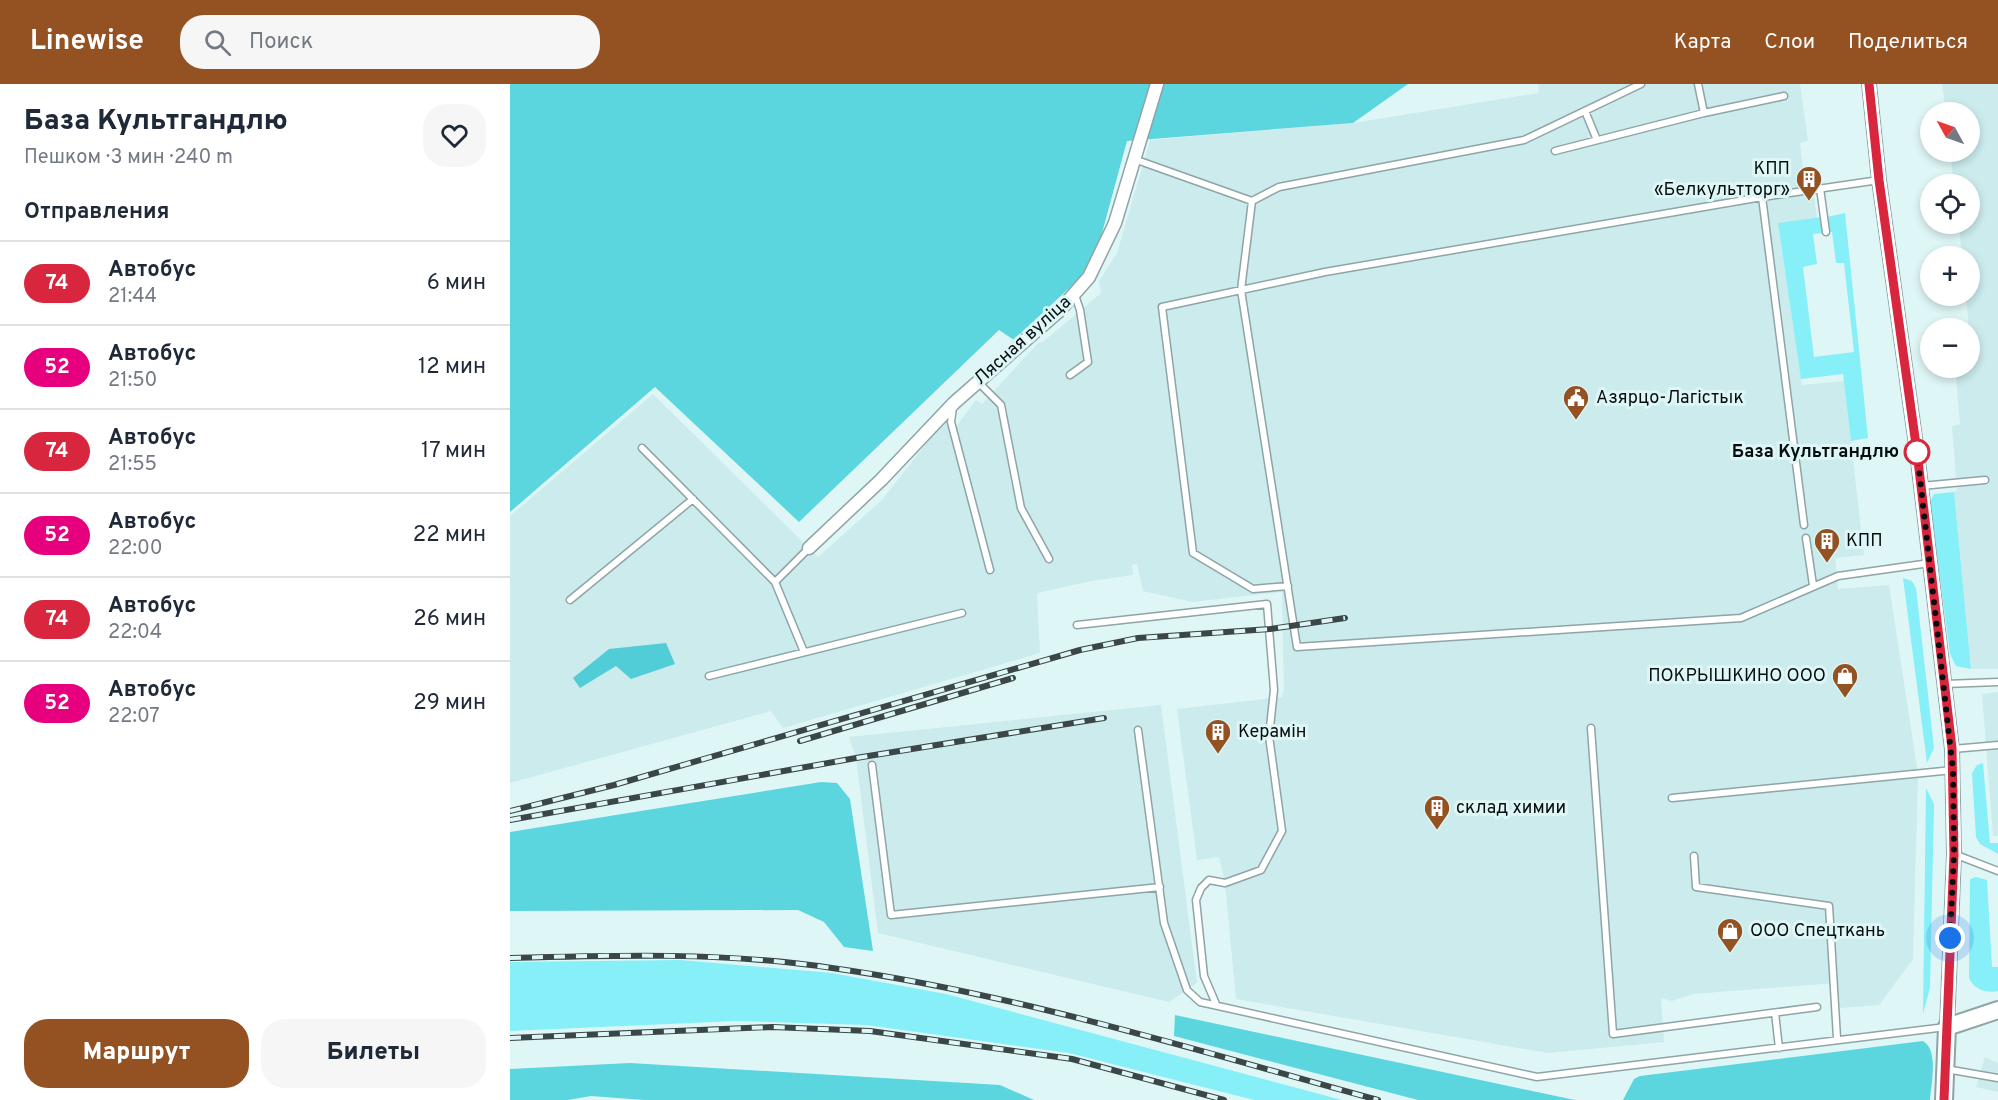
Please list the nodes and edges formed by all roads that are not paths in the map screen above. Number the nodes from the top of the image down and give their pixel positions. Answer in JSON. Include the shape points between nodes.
{"nodes":[{"id":1,"x":1157,"y":84,"type":"edge"},
{"id":2,"x":1641,"y":84,"type":"edge"},
{"id":3,"x":1698,"y":84,"type":"edge"},
{"id":4,"x":1869,"y":84,"type":"edge"},
{"id":5,"x":1784,"y":96,"type":"dead end"},
{"id":6,"x":1585,"y":111,"type":"junction"},
{"id":7,"x":1704,"y":113,"type":"junction"},
{"id":8,"x":1597,"y":140,"type":"junction"},
{"id":9,"x":1555,"y":151,"type":"dead end"},
{"id":10,"x":1134,"y":159,"type":"junction"},
{"id":11,"x":1879,"y":180,"type":"junction"},
{"id":12,"x":1820,"y":188,"type":"junction"},
{"id":13,"x":1762,"y":197,"type":"junction"},
{"id":14,"x":1252,"y":201,"type":"junction"},
{"id":15,"x":1826,"y":232,"type":"dead end"},
{"id":16,"x":1241,"y":290,"type":"junction"},
{"id":17,"x":1075,"y":295,"type":"junction"},
{"id":18,"x":1070,"y":375,"type":"dead end"},
{"id":19,"x":977,"y":381,"type":"junction"},
{"id":20,"x":954,"y":403,"type":"junction"},
{"id":21,"x":642,"y":448,"type":"dead end"},
{"id":22,"x":1985,"y":480,"type":"dead end"},
{"id":23,"x":1921,"y":486,"type":"junction"},
{"id":24,"x":693,"y":499,"type":"junction"},
{"id":25,"x":1804,"y":525,"type":"dead end"},
{"id":26,"x":1806,"y":538,"type":"dead end"},
{"id":27,"x":809,"y":548,"type":"joint"},
{"id":28,"x":1049,"y":559,"type":"dead end"},
{"id":29,"x":1930,"y":563,"type":"junction"},
{"id":30,"x":990,"y":570,"type":"dead end"},
{"id":31,"x":775,"y":582,"type":"junction"},
{"id":32,"x":1814,"y":585,"type":"junction"},
{"id":33,"x":1288,"y":586,"type":"junction"},
{"id":34,"x":570,"y":600,"type":"dead end"},
{"id":35,"x":962,"y":613,"type":"dead end"},
{"id":36,"x":1077,"y":625,"type":"dead end"},
{"id":37,"x":804,"y":652,"type":"junction"},
{"id":38,"x":709,"y":676,"type":"dead end"},
{"id":39,"x":1998,"y":682,"type":"edge"},
{"id":40,"x":1945,"y":684,"type":"junction"},
{"id":41,"x":1591,"y":728,"type":"dead end"},
{"id":42,"x":1138,"y":730,"type":"dead end"},
{"id":43,"x":1998,"y":745,"type":"edge"},
{"id":44,"x":1952,"y":748,"type":"junction"},
{"id":45,"x":872,"y":765,"type":"dead end"},
{"id":46,"x":1953,"y":770,"type":"junction"},
{"id":47,"x":1672,"y":798,"type":"dead end"},
{"id":48,"x":1954,"y":854,"type":"junction"},
{"id":49,"x":1694,"y":856,"type":"dead end"},
{"id":50,"x":1998,"y":871,"type":"edge"},
{"id":51,"x":1160,"y":887,"type":"junction"},
{"id":52,"x":1216,"y":1004,"type":"junction"},
{"id":53,"x":1817,"y":1007,"type":"dead end"},
{"id":54,"x":1998,"y":1010,"type":"edge"},
{"id":55,"x":1775,"y":1013,"type":"junction"},
{"id":56,"x":1947,"y":1027,"type":"junction"},
{"id":57,"x":1837,"y":1038,"type":"junction"},
{"id":58,"x":1779,"y":1048,"type":"junction"},
{"id":59,"x":1945,"y":1069,"type":"junction"},
{"id":60,"x":1998,"y":1078,"type":"edge"},
{"id":61,"x":1944,"y":1100,"type":"edge"}],
"edges":[{"from":1,"to":10,"type":"street","name":"Лясная вуліца"},
{"from":2,"to":6,"type":"lane"},
{"from":3,"to":7,"type":"lane"},
{"from":4,"to":11,"type":"street"},
{"from":5,"to":7,"type":"lane"},
{"from":6,"to":8,"type":"lane"},
{"from":6,"to":14,"type":"lane","via":[[1524,140],[1279,187]]},
{"from":7,"to":8,"type":"lane"},
{"from":8,"to":9,"type":"lane"},
{"from":10,"to":14,"type":"lane"},
{"from":10,"to":17,"type":"street","name":"Лясная вуліца","via":[[1115,223],[1089,278]]},
{"from":11,"to":12,"type":"lane"},
{"from":11,"to":23,"type":"street"},
{"from":12,"to":13,"type":"lane"},
{"from":12,"to":15,"type":"lane"},
{"from":13,"to":16,"type":"lane"},
{"from":13,"to":25,"type":"lane"},
{"from":14,"to":16,"type":"lane"},
{"from":16,"to":33,"type":"lane"},
{"from":16,"to":33,"type":"lane","via":[[1162,307],[1193,553],[1253,590]]},
{"from":17,"to":18,"type":"lane","via":[[1088,362]]},
{"from":17,"to":19,"type":"street","name":"Лясная вуліца"},
{"from":19,"to":20,"type":"street","name":"Лясная вуліца"},
{"from":19,"to":28,"type":"lane","via":[[1001,405],[1021,508]]},
{"from":20,"to":27,"type":"street","name":"Лясная вуліца"},
{"from":20,"to":30,"type":"lane","via":[[951,422]]},
{"from":21,"to":24,"type":"lane"},
{"from":22,"to":23,"type":"lane"},
{"from":23,"to":29,"type":"street"},
{"from":24,"to":31,"type":"lane"},
{"from":24,"to":34,"type":"lane"},
{"from":26,"to":32,"type":"lane"},
{"from":27,"to":31,"type":"lane"},
{"from":29,"to":32,"type":"lane","via":[[1838,576]]},
{"from":29,"to":40,"type":"street"},
{"from":31,"to":37,"type":"lane"},
{"from":32,"to":33,"type":"lane","via":[[1741,618],[1297,647]]},
{"from":35,"to":37,"type":"lane"},
{"from":36,"to":52,"type":"lane","via":[[1267,604],[1274,690],[1269,736],[1282,831],[1261,870],[1225,883],[1209,880],[1196,900],[1204,976]]},
{"from":37,"to":38,"type":"lane"},
{"from":39,"to":40,"type":"lane"},
{"from":40,"to":44,"type":"street"},
{"from":41,"to":55,"type":"lane","via":[[1613,1034]]},
{"from":42,"to":51,"type":"lane"},
{"from":43,"to":44,"type":"lane"},
{"from":44,"to":46,"type":"street"},
{"from":45,"to":51,"type":"lane","via":[[891,915]]},
{"from":46,"to":47,"type":"lane"},
{"from":46,"to":48,"type":"street"},
{"from":48,"to":50,"type":"lane"},
{"from":48,"to":56,"type":"street"},
{"from":49,"to":57,"type":"lane","via":[[1696,887],[1829,906]]},
{"from":51,"to":52,"type":"lane","via":[[1164,923],[1187,990],[1200,1002]]},
{"from":52,"to":58,"type":"lane","via":[[1537,1077]]},
{"from":53,"to":55,"type":"lane"},
{"from":54,"to":56,"type":"main road"},
{"from":55,"to":58,"type":"lane"},
{"from":56,"to":57,"type":"lane"},
{"from":56,"to":59,"type":"main road"},
{"from":57,"to":58,"type":"lane"},
{"from":59,"to":60,"type":"lane"},
{"from":59,"to":61,"type":"main road"}]}
